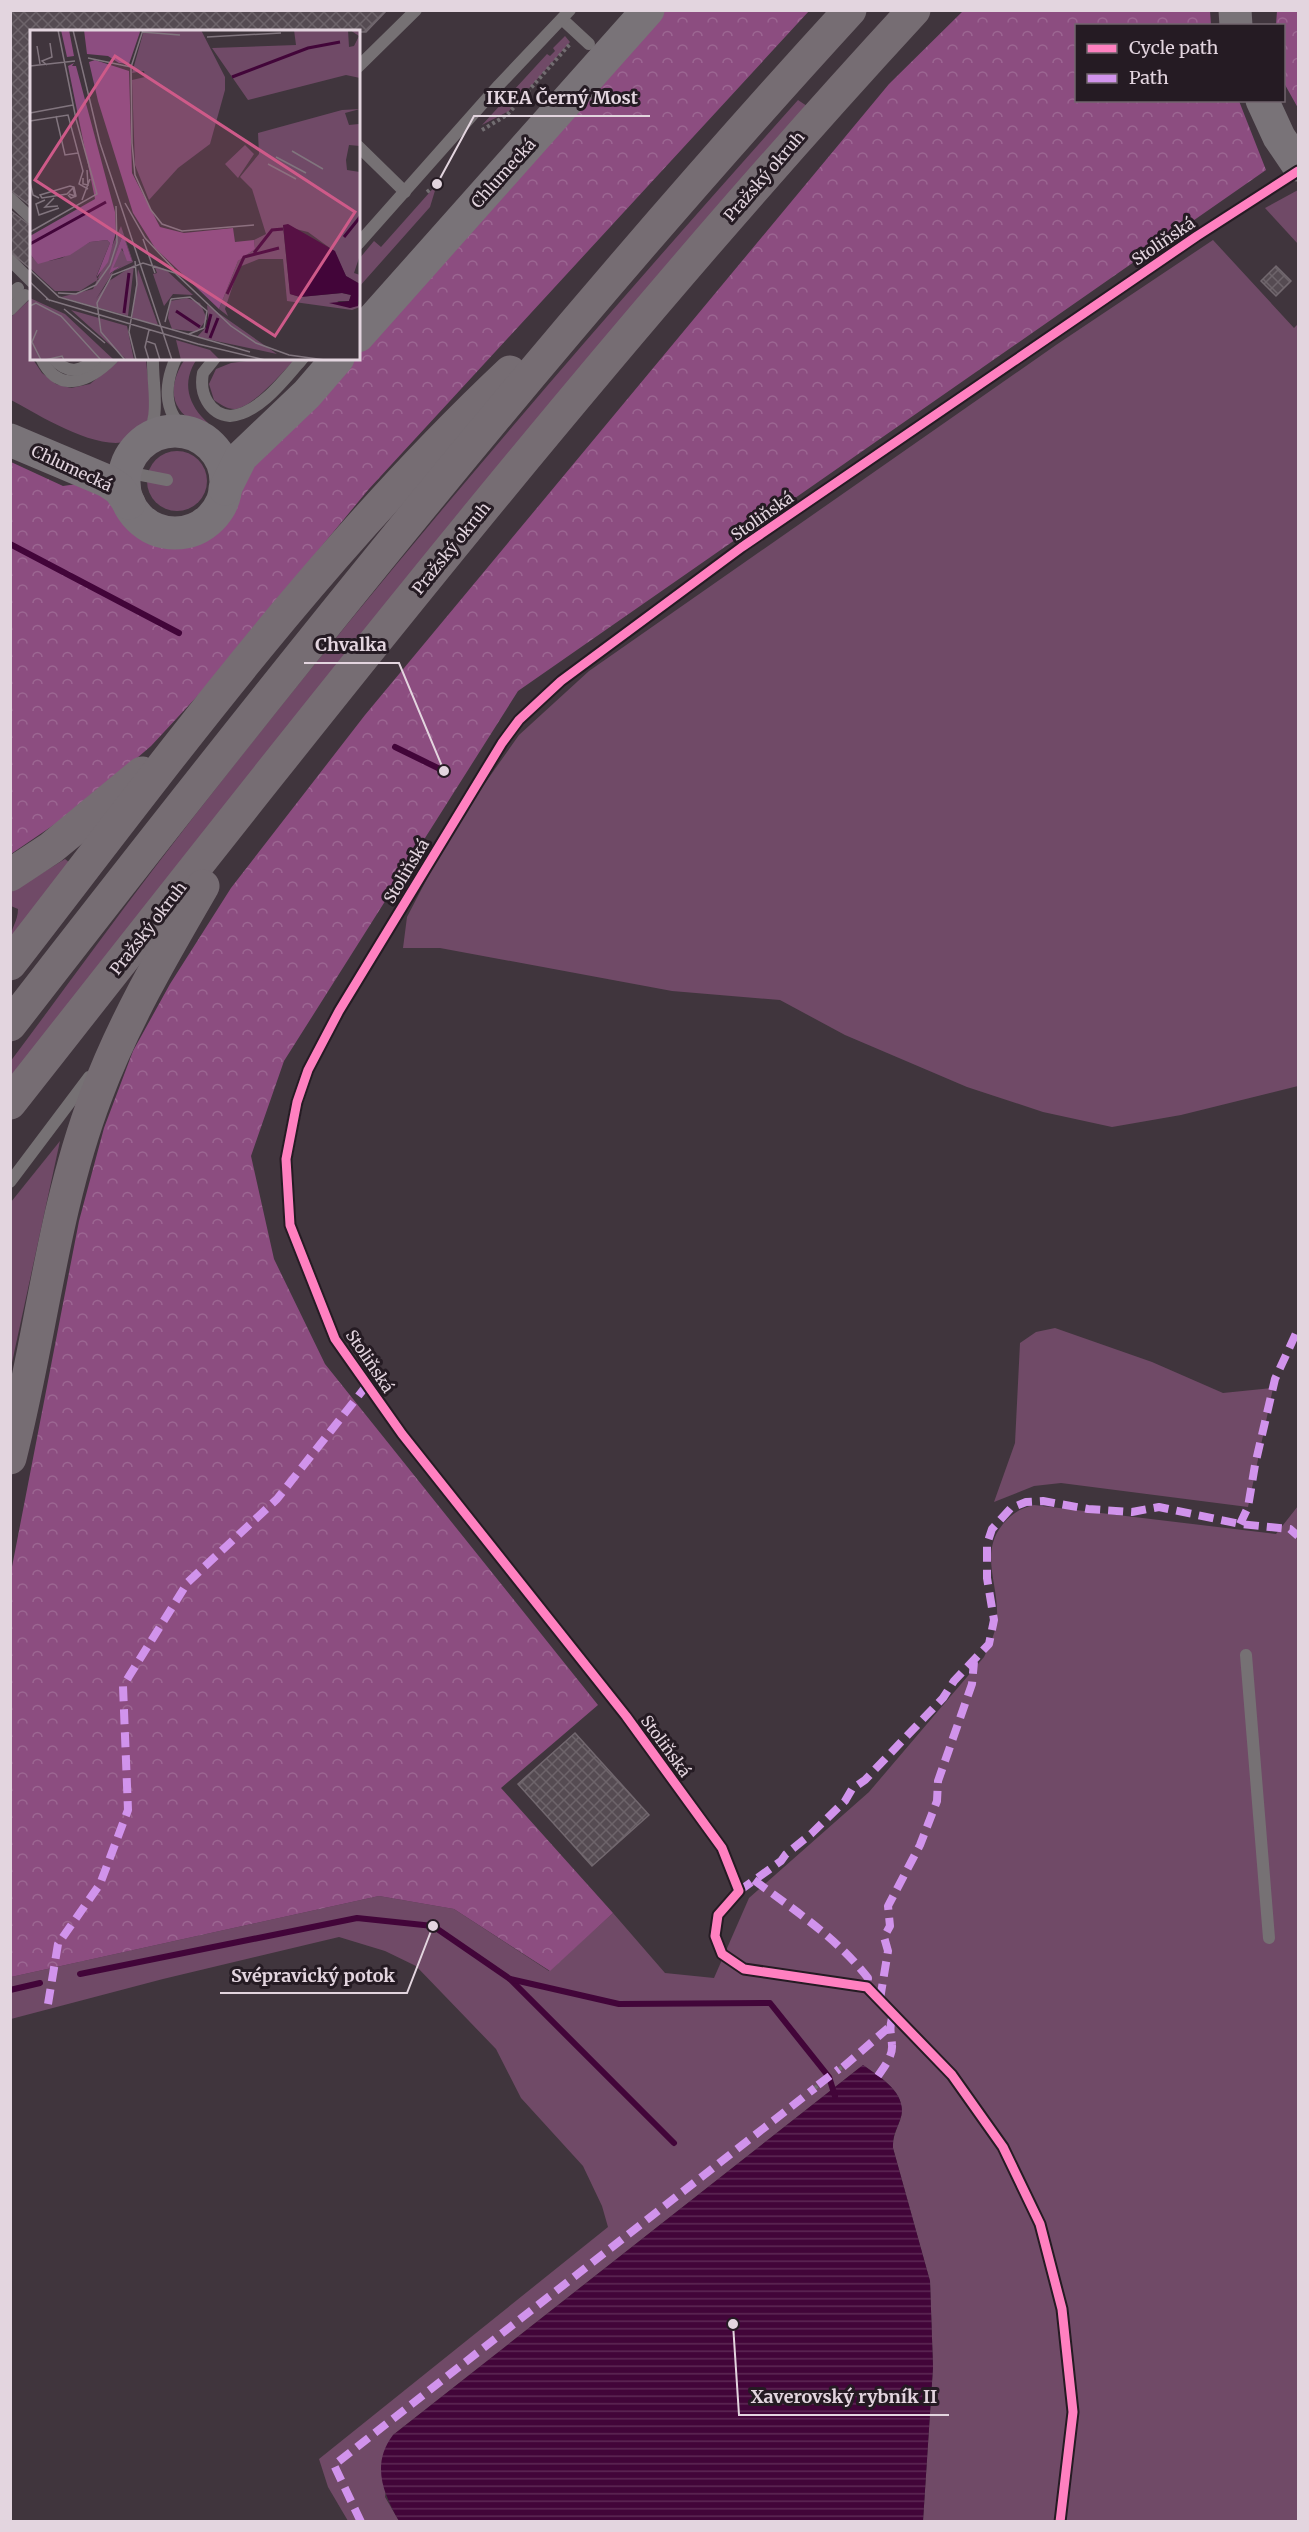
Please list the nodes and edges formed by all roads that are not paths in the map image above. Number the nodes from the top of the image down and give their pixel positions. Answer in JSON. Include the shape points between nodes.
{"nodes":[{"id":1,"x":416,"y":10,"type":"edge"},
{"id":2,"x":620,"y":10,"type":"edge"},
{"id":3,"x":648,"y":10,"type":"edge"},
{"id":4,"x":850,"y":10,"type":"edge"},
{"id":5,"x":914,"y":10,"type":"edge"},
{"id":6,"x":566,"y":15,"type":"edge"},
{"id":7,"x":584,"y":39,"type":"junction"},
{"id":8,"x":360,"y":66,"type":"edge"},
{"id":9,"x":1263,"y":102,"type":"edge"},
{"id":10,"x":360,"y":148,"type":"edge"},
{"id":11,"x":1299,"y":165,"type":"edge"},
{"id":12,"x":1299,"y":171,"type":"edge"},
{"id":13,"x":405,"y":192,"type":"junction"},
{"id":14,"x":10,"y":198,"type":"edge"},
{"id":15,"x":30,"y":217,"type":"edge"},
{"id":16,"x":360,"y":242,"type":"edge"},
{"id":17,"x":10,"y":260,"type":"edge"},
{"id":18,"x":622,"y":267,"type":"junction"},
{"id":19,"x":30,"y":280,"type":"edge"},
{"id":20,"x":18,"y":293,"type":"edge"},
{"id":21,"x":360,"y":302,"type":"edge"},
{"id":22,"x":10,"y":310,"type":"edge"},
{"id":23,"x":360,"y":334,"type":"edge"},
{"id":24,"x":42,"y":360,"type":"edge"},
{"id":25,"x":55,"y":360,"type":"edge"},
{"id":26,"x":94,"y":360,"type":"edge"},
{"id":27,"x":111,"y":360,"type":"edge"},
{"id":28,"x":153,"y":360,"type":"edge"},
{"id":29,"x":175,"y":360,"type":"edge"},
{"id":30,"x":214,"y":360,"type":"edge"},
{"id":31,"x":301,"y":360,"type":"edge"},
{"id":32,"x":315,"y":360,"type":"edge"},
{"id":33,"x":336,"y":360,"type":"edge"},
{"id":34,"x":10,"y":418,"type":"edge"},
{"id":35,"x":195,"y":436,"type":"junction"},
{"id":36,"x":10,"y":440,"type":"edge"},
{"id":37,"x":133,"y":467,"type":"junction"},
{"id":38,"x":167,"y":480,"type":"dead end"},
{"id":39,"x":225,"y":489,"type":"junction"},
{"id":40,"x":194,"y":729,"type":"junction"},
{"id":41,"x":267,"y":779,"type":"junction"},
{"id":42,"x":10,"y":875,"type":"edge"},
{"id":43,"x":10,"y":964,"type":"edge"},
{"id":44,"x":135,"y":1011,"type":"junction"},
{"id":45,"x":10,"y":1025,"type":"edge"},
{"id":46,"x":10,"y":1104,"type":"edge"},
{"id":47,"x":10,"y":1182,"type":"edge"},
{"id":48,"x":10,"y":1458,"type":"edge"},
{"id":49,"x":1246,"y":1655,"type":"dead end"},
{"id":50,"x":722,"y":1848,"type":"dead end"},
{"id":51,"x":1269,"y":1938,"type":"dead end"}],
"edges":[{"from":1,"to":8,"type":"lane"},
{"from":2,"to":7,"type":"main road","name":"Chlumecká"},
{"from":3,"to":23,"type":"main road","name":"Chlumecká"},
{"from":4,"to":18,"type":"highway"},
{"from":5,"to":41,"type":"highway","name":"Pražský okruh","via":[[652,306]]},
{"from":6,"to":7,"type":"lane"},
{"from":6,"to":13,"type":"lane"},
{"from":7,"to":21,"type":"main road","name":"Chlumecká"},
{"from":9,"to":11,"type":"main road","via":[[1279,137]]},
{"from":10,"to":13,"type":"lane"},
{"from":12,"to":50,"type":"lane","name":"Stoliňská","via":[[1197,236],[742,547],[561,681],[519,720],[502,743],[339,1011],[308,1070],[286,1159],[290,1226],[335,1339],[402,1434],[626,1716]]},
{"from":13,"to":16,"type":"lane"},
{"from":14,"to":15,"type":"lane"},
{"from":17,"to":19,"type":"lane"},
{"from":18,"to":40,"type":"highway","via":[[442,437],[343,546]]},
{"from":18,"to":45,"type":"highway","via":[[301,655]]},
{"from":20,"to":22,"type":"lane"},
{"from":24,"to":27,"type":"lane","via":[[56,376],[73,381],[95,375]]},
{"from":25,"to":26,"type":"lane","via":[[74,371]]},
{"from":28,"to":37,"type":"lane","via":[[152,428]]},
{"from":29,"to":35,"type":"lane","via":[[168,382],[169,405],[176,421]]},
{"from":30,"to":31,"type":"lane","via":[[203,374],[203,395],[213,410],[230,416],[245,412],[258,402]]},
{"from":32,"to":35,"type":"main road","via":[[285,394],[246,428],[218,439]]},
{"from":33,"to":39,"type":"main road","via":[[241,457]]},
{"from":34,"to":37,"type":"main road","name":"Chlumecká","via":[[92,454],[116,458]]},
{"from":35,"to":37,"type":"main road","via":[[168,432]]},
{"from":35,"to":39,"type":"main road","via":[[220,459]]},
{"from":36,"to":37,"type":"main road","name":"Chlumecká","via":[[119,489]]},
{"from":37,"to":38,"type":"lane"},
{"from":37,"to":39,"type":"main road","via":[[138,516],[151,527],[166,532],[199,527],[220,506]]},
{"from":40,"to":42,"type":"highway","via":[[70,833]]},
{"from":40,"to":43,"type":"highway"},
{"from":41,"to":44,"type":"highway","via":[[173,937]]},
{"from":41,"to":46,"type":"highway","name":"Pražský okruh"},
{"from":44,"to":47,"type":"lane","via":[[63,1116]]},
{"from":44,"to":48,"type":"highway","via":[[95,1098],[78,1156]]},
{"from":49,"to":51,"type":"lane"}]}
